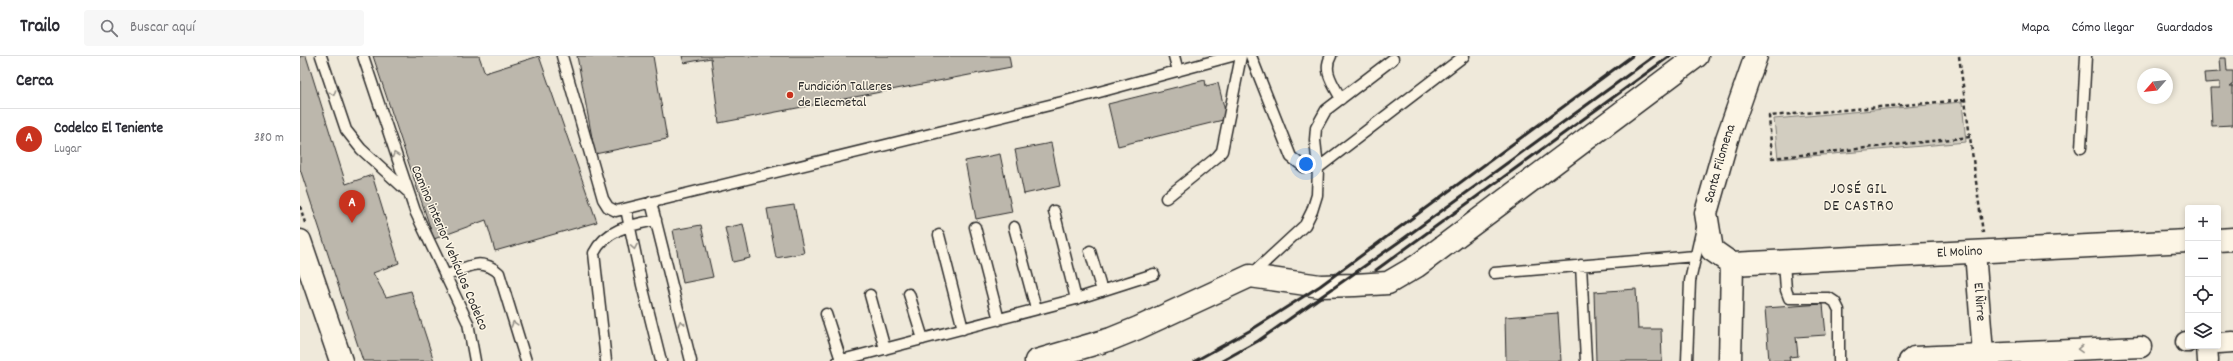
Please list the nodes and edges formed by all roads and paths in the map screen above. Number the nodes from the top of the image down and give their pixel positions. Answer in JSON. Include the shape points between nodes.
{"nodes":[{"id":1,"x":321,"y":56,"type":"edge"},
{"id":2,"x":363,"y":56,"type":"edge"},
{"id":3,"x":562,"y":56,"type":"edge"},
{"id":4,"x":1174,"y":56,"type":"edge"},
{"id":5,"x":1232,"y":56,"type":"edge"},
{"id":6,"x":1241,"y":56,"type":"edge"},
{"id":7,"x":1251,"y":56,"type":"edge"},
{"id":8,"x":1331,"y":56,"type":"edge"},
{"id":9,"x":1464,"y":56,"type":"edge"},
{"id":10,"x":1697,"y":56,"type":"edge"},
{"id":11,"x":1756,"y":56,"type":"edge"},
{"id":12,"x":1959,"y":56,"type":"edge"},
{"id":13,"x":2086,"y":56,"type":"edge"},
{"id":14,"x":1393,"y":59,"type":"dead end"},
{"id":15,"x":1178,"y":71,"type":"junction"},
{"id":16,"x":1341,"y":99,"type":"junction"},
{"id":17,"x":1965,"y":100,"type":"junction"},
{"id":18,"x":1970,"y":137,"type":"junction"},
{"id":19,"x":2081,"y":148,"type":"dead end"},
{"id":20,"x":1318,"y":168,"type":"junction"},
{"id":21,"x":409,"y":192,"type":"junction"},
{"id":22,"x":1166,"y":198,"type":"dead end"},
{"id":23,"x":651,"y":202,"type":"junction"},
{"id":24,"x":626,"y":209,"type":"junction"},
{"id":25,"x":1054,"y":211,"type":"dead end"},
{"id":26,"x":1706,"y":213,"type":"junction"},
{"id":27,"x":656,"y":220,"type":"junction"},
{"id":28,"x":630,"y":226,"type":"junction"},
{"id":29,"x":975,"y":227,"type":"dead end"},
{"id":30,"x":1014,"y":227,"type":"dead end"},
{"id":31,"x":939,"y":235,"type":"dead end"},
{"id":32,"x":2233,"y":239,"type":"edge"},
{"id":33,"x":2221,"y":240,"type":"edge"},
{"id":34,"x":2185,"y":241,"type":"edge"},
{"id":35,"x":300,"y":243,"type":"edge"},
{"id":36,"x":1090,"y":250,"type":"dead end"},
{"id":37,"x":1980,"y":252,"type":"junction"},
{"id":38,"x":1696,"y":256,"type":"junction"},
{"id":39,"x":1784,"y":262,"type":"junction"},
{"id":40,"x":1732,"y":264,"type":"junction"},
{"id":41,"x":1581,"y":265,"type":"junction"},
{"id":42,"x":1494,"y":272,"type":"dead end"},
{"id":43,"x":1154,"y":274,"type":"dead end"},
{"id":44,"x":446,"y":276,"type":"junction"},
{"id":45,"x":1250,"y":276,"type":"junction"},
{"id":46,"x":1102,"y":291,"type":"junction"},
{"id":47,"x":909,"y":294,"type":"dead end"},
{"id":48,"x":870,"y":295,"type":"dead end"},
{"id":49,"x":1076,"y":299,"type":"junction"},
{"id":50,"x":1036,"y":309,"type":"junction"},
{"id":51,"x":826,"y":314,"type":"dead end"},
{"id":52,"x":999,"y":320,"type":"junction"},
{"id":53,"x":964,"y":329,"type":"junction"},
{"id":54,"x":923,"y":339,"type":"junction"},
{"id":55,"x":2233,"y":342,"type":"edge"},
{"id":56,"x":2221,"y":343,"type":"edge"},
{"id":57,"x":2141,"y":347,"type":"dead end"},
{"id":58,"x":885,"y":349,"type":"junction"},
{"id":59,"x":2207,"y":349,"type":"edge"},
{"id":60,"x":1983,"y":353,"type":"junction"},
{"id":61,"x":2120,"y":354,"type":"edge"},
{"id":62,"x":840,"y":360,"type":"edge"},
{"id":63,"x":341,"y":361,"type":"edge"},
{"id":64,"x":475,"y":361,"type":"edge"},
{"id":65,"x":526,"y":361,"type":"edge"},
{"id":66,"x":606,"y":361,"type":"edge"},
{"id":67,"x":662,"y":361,"type":"edge"},
{"id":68,"x":691,"y":361,"type":"edge"},
{"id":69,"x":1036,"y":361,"type":"edge"},
{"id":70,"x":1586,"y":361,"type":"edge"},
{"id":71,"x":1687,"y":361,"type":"edge"},
{"id":72,"x":1730,"y":361,"type":"edge"},
{"id":73,"x":1839,"y":361,"type":"edge"},
{"id":74,"x":1909,"y":361,"type":"edge"},
{"id":75,"x":2208,"y":361,"type":"edge"}],
"edges":[{"from":1,"to":21,"type":"lane","one_way":true,"via":[[346,130],[361,150]]},
{"from":21,"to":2,"type":"lane","name":"Camino interior Vehículos Codelco","one_way":true},
{"from":3,"to":24,"type":"lane","via":[[603,199],[616,211]]},
{"from":4,"to":15,"type":"lane"},
{"from":5,"to":15,"type":"lane"},
{"from":6,"to":22,"type":"lane","via":[[1222,151]]},
{"from":7,"to":20,"type":"lane","via":[[1290,157],[1304,167]]},
{"from":8,"to":16,"type":"lane","via":[[1326,63],[1328,72]]},
{"from":9,"to":20,"type":"lane"},
{"from":10,"to":45,"type":"main road","via":[[1417,266],[1388,283],[1320,286]]},
{"from":11,"to":26,"type":"main road","name":"Santa Filomena","via":[[1729,132]]},
{"from":12,"to":17,"type":"path"},
{"from":13,"to":19,"type":"lane"},
{"from":14,"to":16,"type":"lane"},
{"from":15,"to":23,"type":"lane","via":[[1066,101]]},
{"from":16,"to":20,"type":"lane","via":[[1326,110],[1316,128]]},
{"from":17,"to":18,"type":"path"},
{"from":17,"to":18,"type":"path","via":[[1769,116],[1772,158]]},
{"from":18,"to":37,"type":"path"},
{"from":20,"to":45,"type":"lane","via":[[1317,195],[1306,225]]},
{"from":21,"to":44,"type":"lane","name":"Camino interior Vehículos Codelco","via":[[415,211]]},
{"from":23,"to":24,"type":"lane"},
{"from":23,"to":27,"type":"lane"},
{"from":24,"to":28,"type":"lane"},
{"from":25,"to":49,"type":"lane"},
{"from":26,"to":38,"type":"lane"},
{"from":26,"to":40,"type":"main road","name":"Santa Filomena","via":[[1712,250]]},
{"from":27,"to":28,"type":"lane"},
{"from":68,"to":27,"type":"lane","one_way":true},
{"from":28,"to":66,"type":"lane","via":[[612,232],[594,252]]},
{"from":28,"to":67,"type":"lane","one_way":true},
{"from":29,"to":52,"type":"lane"},
{"from":30,"to":50,"type":"lane"},
{"from":31,"to":53,"type":"lane"},
{"from":32,"to":33,"type":"main road"},
{"from":34,"to":37,"type":"main road","name":"El Molino"},
{"from":35,"to":63,"type":"main road"},
{"from":36,"to":46,"type":"lane"},
{"from":37,"to":39,"type":"main road","name":"El Molino"},
{"from":37,"to":60,"type":"street","name":"El Ñirre"},
{"from":38,"to":41,"type":"lane"},
{"from":38,"to":71,"type":"lane","via":[[1690,281]]},
{"from":39,"to":40,"type":"main road","name":"El Molino"},
{"from":39,"to":73,"type":"lane","via":[[1789,298],[1829,298],[1835,302],[1839,310]]},
{"from":40,"to":72,"type":"main road"},
{"from":41,"to":42,"type":"lane"},
{"from":41,"to":70,"type":"lane"},
{"from":43,"to":46,"type":"lane"},
{"from":44,"to":64,"type":"lane","name":"Camino interior Vehículos Codelco","via":[[468,323]]},
{"from":65,"to":44,"type":"lane","one_way":true,"via":[[498,273],[489,265],[478,263]]},
{"from":45,"to":69,"type":"main road","via":[[1111,339]]},
{"from":46,"to":49,"type":"lane"},
{"from":47,"to":54,"type":"lane"},
{"from":48,"to":58,"type":"lane"},
{"from":49,"to":50,"type":"lane"},
{"from":50,"to":52,"type":"lane"},
{"from":51,"to":62,"type":"lane"},
{"from":52,"to":53,"type":"lane"},
{"from":53,"to":54,"type":"lane"},
{"from":54,"to":58,"type":"lane"},
{"from":55,"to":56,"type":"street"},
{"from":57,"to":61,"type":"street"},
{"from":58,"to":62,"type":"lane"},
{"from":59,"to":75,"type":"street"},
{"from":61,"to":60,"type":"street","one_way":true},
{"from":60,"to":74,"type":"street","via":[[1914,358]]}]}
